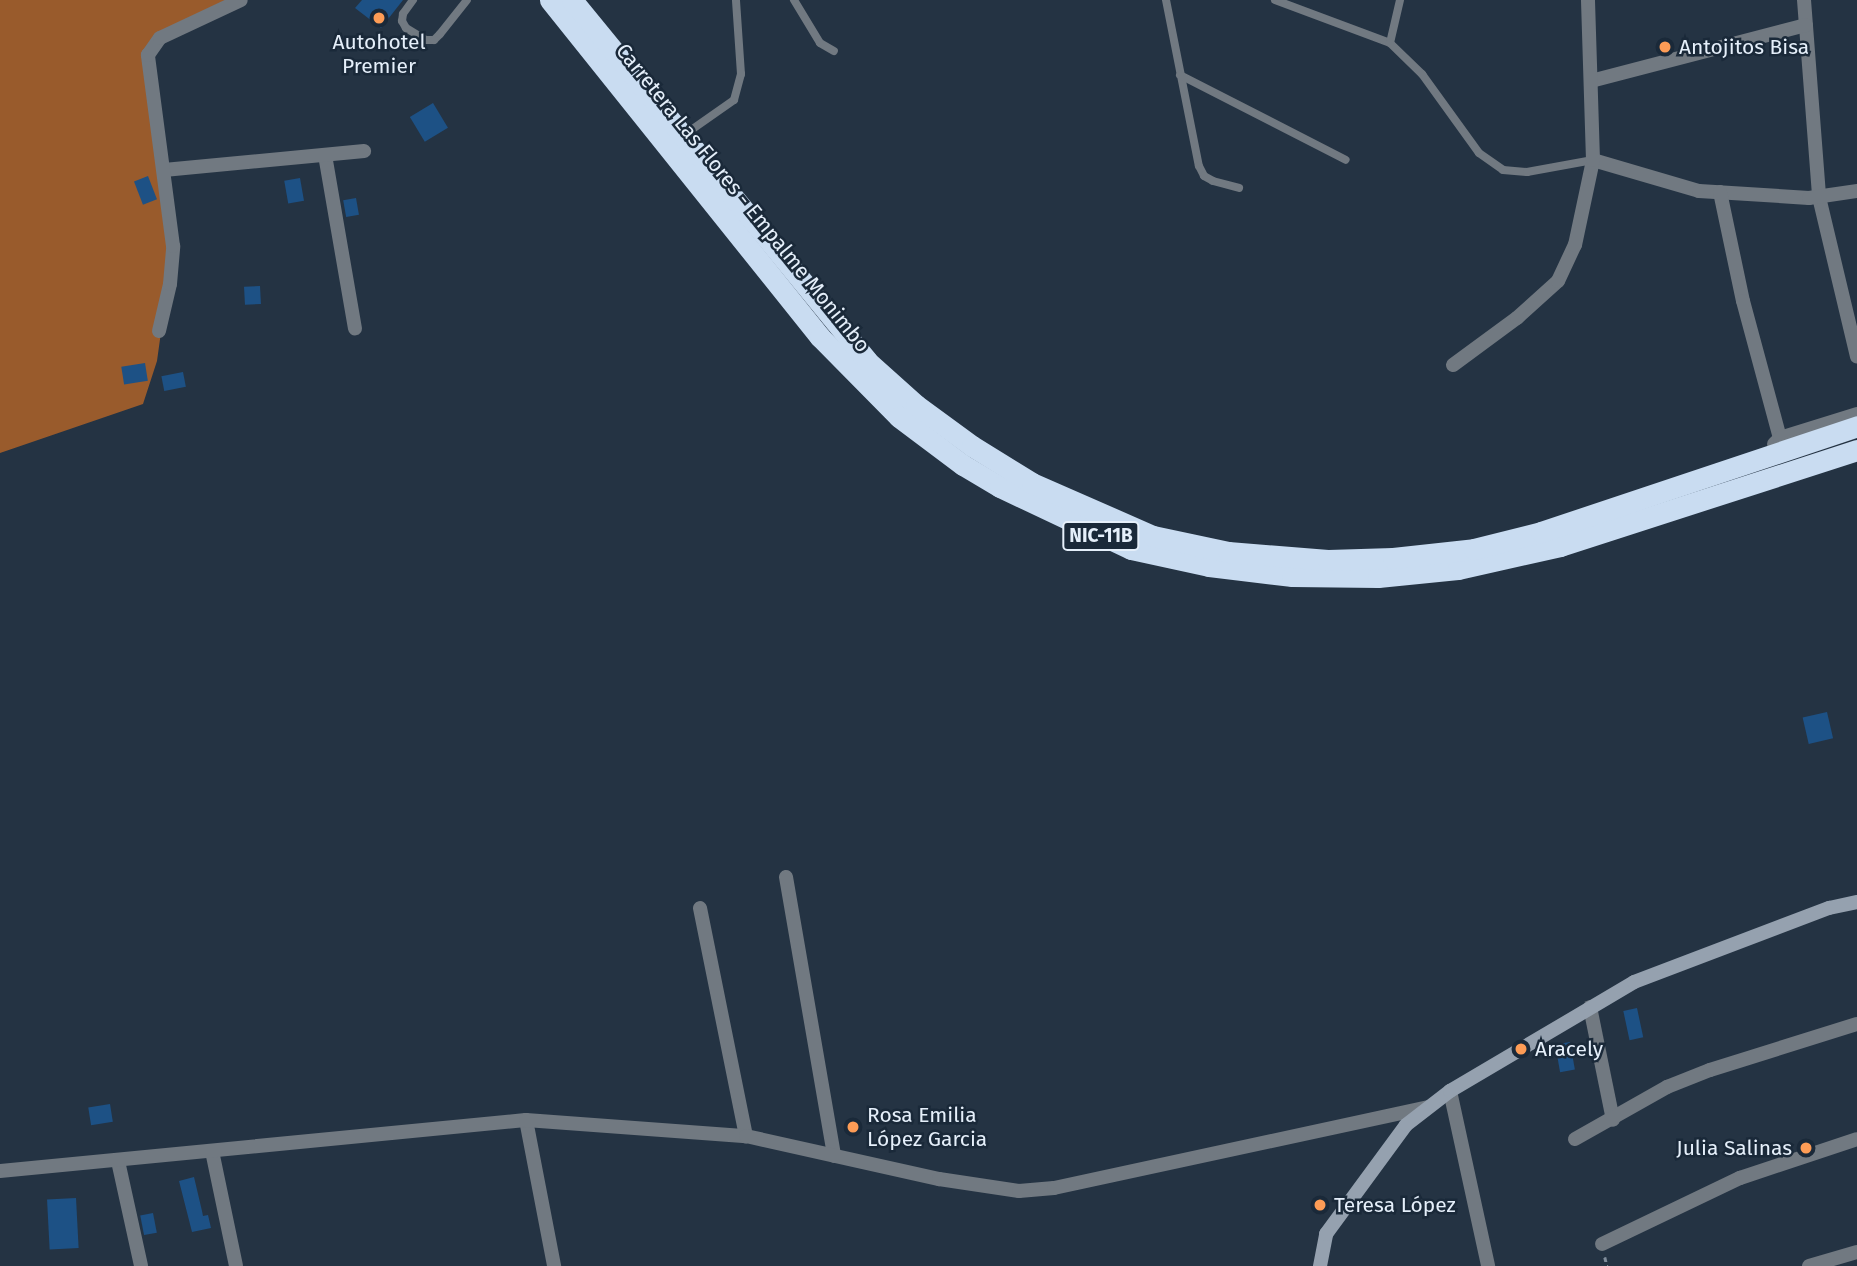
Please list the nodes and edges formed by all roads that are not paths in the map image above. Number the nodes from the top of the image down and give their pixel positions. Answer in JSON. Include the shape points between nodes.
{"nodes":[{"id":1,"x":241,"y":0,"type":"edge"},
{"id":2,"x":413,"y":0,"type":"edge"},
{"id":3,"x":467,"y":0,"type":"edge"},
{"id":4,"x":550,"y":0,"type":"edge"},
{"id":5,"x":572,"y":0,"type":"edge"},
{"id":6,"x":736,"y":0,"type":"edge"},
{"id":7,"x":794,"y":0,"type":"edge"},
{"id":8,"x":1166,"y":0,"type":"edge"},
{"id":9,"x":1275,"y":0,"type":"edge"},
{"id":10,"x":1400,"y":0,"type":"edge"},
{"id":11,"x":1588,"y":0,"type":"edge"},
{"id":12,"x":1804,"y":0,"type":"edge"},
{"id":13,"x":1806,"y":25,"type":"junction"},
{"id":14,"x":1390,"y":43,"type":"junction"},
{"id":15,"x":834,"y":51,"type":"dead end"},
{"id":16,"x":1180,"y":75,"type":"junction"},
{"id":17,"x":1591,"y":81,"type":"junction"},
{"id":18,"x":684,"y":135,"type":"junction"},
{"id":19,"x":364,"y":151,"type":"dead end"},
{"id":20,"x":325,"y":155,"type":"junction"},
{"id":21,"x":1346,"y":160,"type":"dead end"},
{"id":22,"x":1593,"y":160,"type":"junction"},
{"id":23,"x":164,"y":170,"type":"junction"},
{"id":24,"x":1239,"y":188,"type":"dead end"},
{"id":25,"x":1857,"y":191,"type":"edge"},
{"id":26,"x":1720,"y":192,"type":"junction"},
{"id":27,"x":1819,"y":197,"type":"junction"},
{"id":28,"x":355,"y":328,"type":"dead end"},
{"id":29,"x":159,"y":331,"type":"dead end"},
{"id":30,"x":1857,"y":357,"type":"edge"},
{"id":31,"x":1453,"y":365,"type":"dead end"},
{"id":32,"x":1857,"y":414,"type":"edge"},
{"id":33,"x":1857,"y":426,"type":"edge"},
{"id":34,"x":1780,"y":438,"type":"junction"},
{"id":35,"x":1857,"y":450,"type":"edge"},
{"id":36,"x":1758,"y":461,"type":"junction"},
{"id":37,"x":786,"y":877,"type":"dead end"},
{"id":38,"x":1857,"y":902,"type":"edge"},
{"id":39,"x":700,"y":908,"type":"dead end"},
{"id":40,"x":1590,"y":1007,"type":"junction"},
{"id":41,"x":1857,"y":1024,"type":"edge"},
{"id":42,"x":1450,"y":1091,"type":"junction"},
{"id":43,"x":1428,"y":1107,"type":"junction"},
{"id":44,"x":526,"y":1120,"type":"junction"},
{"id":45,"x":1613,"y":1120,"type":"junction"},
{"id":46,"x":746,"y":1136,"type":"junction"},
{"id":47,"x":1575,"y":1139,"type":"dead end"},
{"id":48,"x":1857,"y":1139,"type":"edge"},
{"id":49,"x":212,"y":1151,"type":"junction"},
{"id":50,"x":834,"y":1156,"type":"junction"},
{"id":51,"x":118,"y":1161,"type":"junction"},
{"id":52,"x":0,"y":1171,"type":"edge"},
{"id":53,"x":1602,"y":1244,"type":"dead end"},
{"id":54,"x":1857,"y":1252,"type":"edge"},
{"id":55,"x":141,"y":1266,"type":"edge"},
{"id":56,"x":236,"y":1266,"type":"edge"},
{"id":57,"x":554,"y":1266,"type":"edge"},
{"id":58,"x":1321,"y":1266,"type":"edge"},
{"id":59,"x":1488,"y":1266,"type":"edge"},
{"id":60,"x":1809,"y":1266,"type":"edge"}],
"edges":[{"from":1,"to":23,"type":"street","via":[[160,38],[148,55]]},
{"from":2,"to":3,"type":"lane","via":[[402,21],[426,40],[434,40]]},
{"from":4,"to":35,"type":"highway","name":"Carretera Las Flores - Empalme Monimbo","number":"NIC-11B","via":[[820,337],[899,417],[963,465],[1131,549],[1209,566],[1292,576],[1378,577],[1458,569],[1560,546]]},
{"from":5,"to":18,"type":"highway","name":"Carretera Las Flores - Empalme Monimbo","number":"NIC-11B"},
{"from":6,"to":18,"type":"lane","via":[[741,75],[734,100]]},
{"from":7,"to":15,"type":"lane","via":[[820,43]]},
{"from":8,"to":16,"type":"lane"},
{"from":9,"to":14,"type":"lane"},
{"from":10,"to":14,"type":"lane"},
{"from":11,"to":17,"type":"street"},
{"from":12,"to":13,"type":"street"},
{"from":13,"to":17,"type":"street"},
{"from":13,"to":27,"type":"street"},
{"from":14,"to":22,"type":"lane","via":[[1422,74],[1479,153],[1503,170],[1527,172]]},
{"from":16,"to":21,"type":"lane"},
{"from":16,"to":24,"type":"lane","via":[[1204,176]]},
{"from":17,"to":22,"type":"street"},
{"from":18,"to":36,"type":"highway","name":"Carretera Las Flores - Empalme Monimbo","number":"NIC-11B","via":[[867,361],[916,405],[1032,482],[1153,536],[1228,552],[1328,560],[1474,550]]},
{"from":19,"to":20,"type":"street"},
{"from":20,"to":23,"type":"street"},
{"from":20,"to":28,"type":"street"},
{"from":22,"to":26,"type":"street","via":[[1699,191]]},
{"from":22,"to":31,"type":"street","via":[[1575,245],[1558,281]]},
{"from":23,"to":29,"type":"street","via":[[173,246]]},
{"from":25,"to":27,"type":"street"},
{"from":26,"to":27,"type":"street"},
{"from":26,"to":34,"type":"street","via":[[1742,302]]},
{"from":27,"to":30,"type":"street"},
{"from":32,"to":34,"type":"street"},
{"from":33,"to":36,"type":"highway","name":"Carretera Las Flores - Empalme Monimbo","number":"NIC-11B"},
{"from":34,"to":36,"type":"street"},
{"from":37,"to":50,"type":"street"},
{"from":38,"to":40,"type":"street","via":[[1829,908],[1634,982]]},
{"from":39,"to":46,"type":"street"},
{"from":40,"to":42,"type":"street"},
{"from":40,"to":45,"type":"street"},
{"from":41,"to":45,"type":"street","via":[[1710,1070],[1667,1087]]},
{"from":42,"to":43,"type":"street"},
{"from":42,"to":59,"type":"street"},
{"from":43,"to":50,"type":"street","via":[[1054,1188],[1018,1191]]},
{"from":43,"to":58,"type":"street","via":[[1406,1125],[1326,1234]]},
{"from":44,"to":46,"type":"street"},
{"from":44,"to":49,"type":"street"},
{"from":44,"to":57,"type":"street"},
{"from":45,"to":47,"type":"street"},
{"from":46,"to":50,"type":"street"},
{"from":48,"to":53,"type":"street","via":[[1740,1178]]},
{"from":49,"to":51,"type":"street"},
{"from":49,"to":56,"type":"street"},
{"from":51,"to":52,"type":"street"},
{"from":51,"to":55,"type":"street"},
{"from":54,"to":60,"type":"street"}]}
